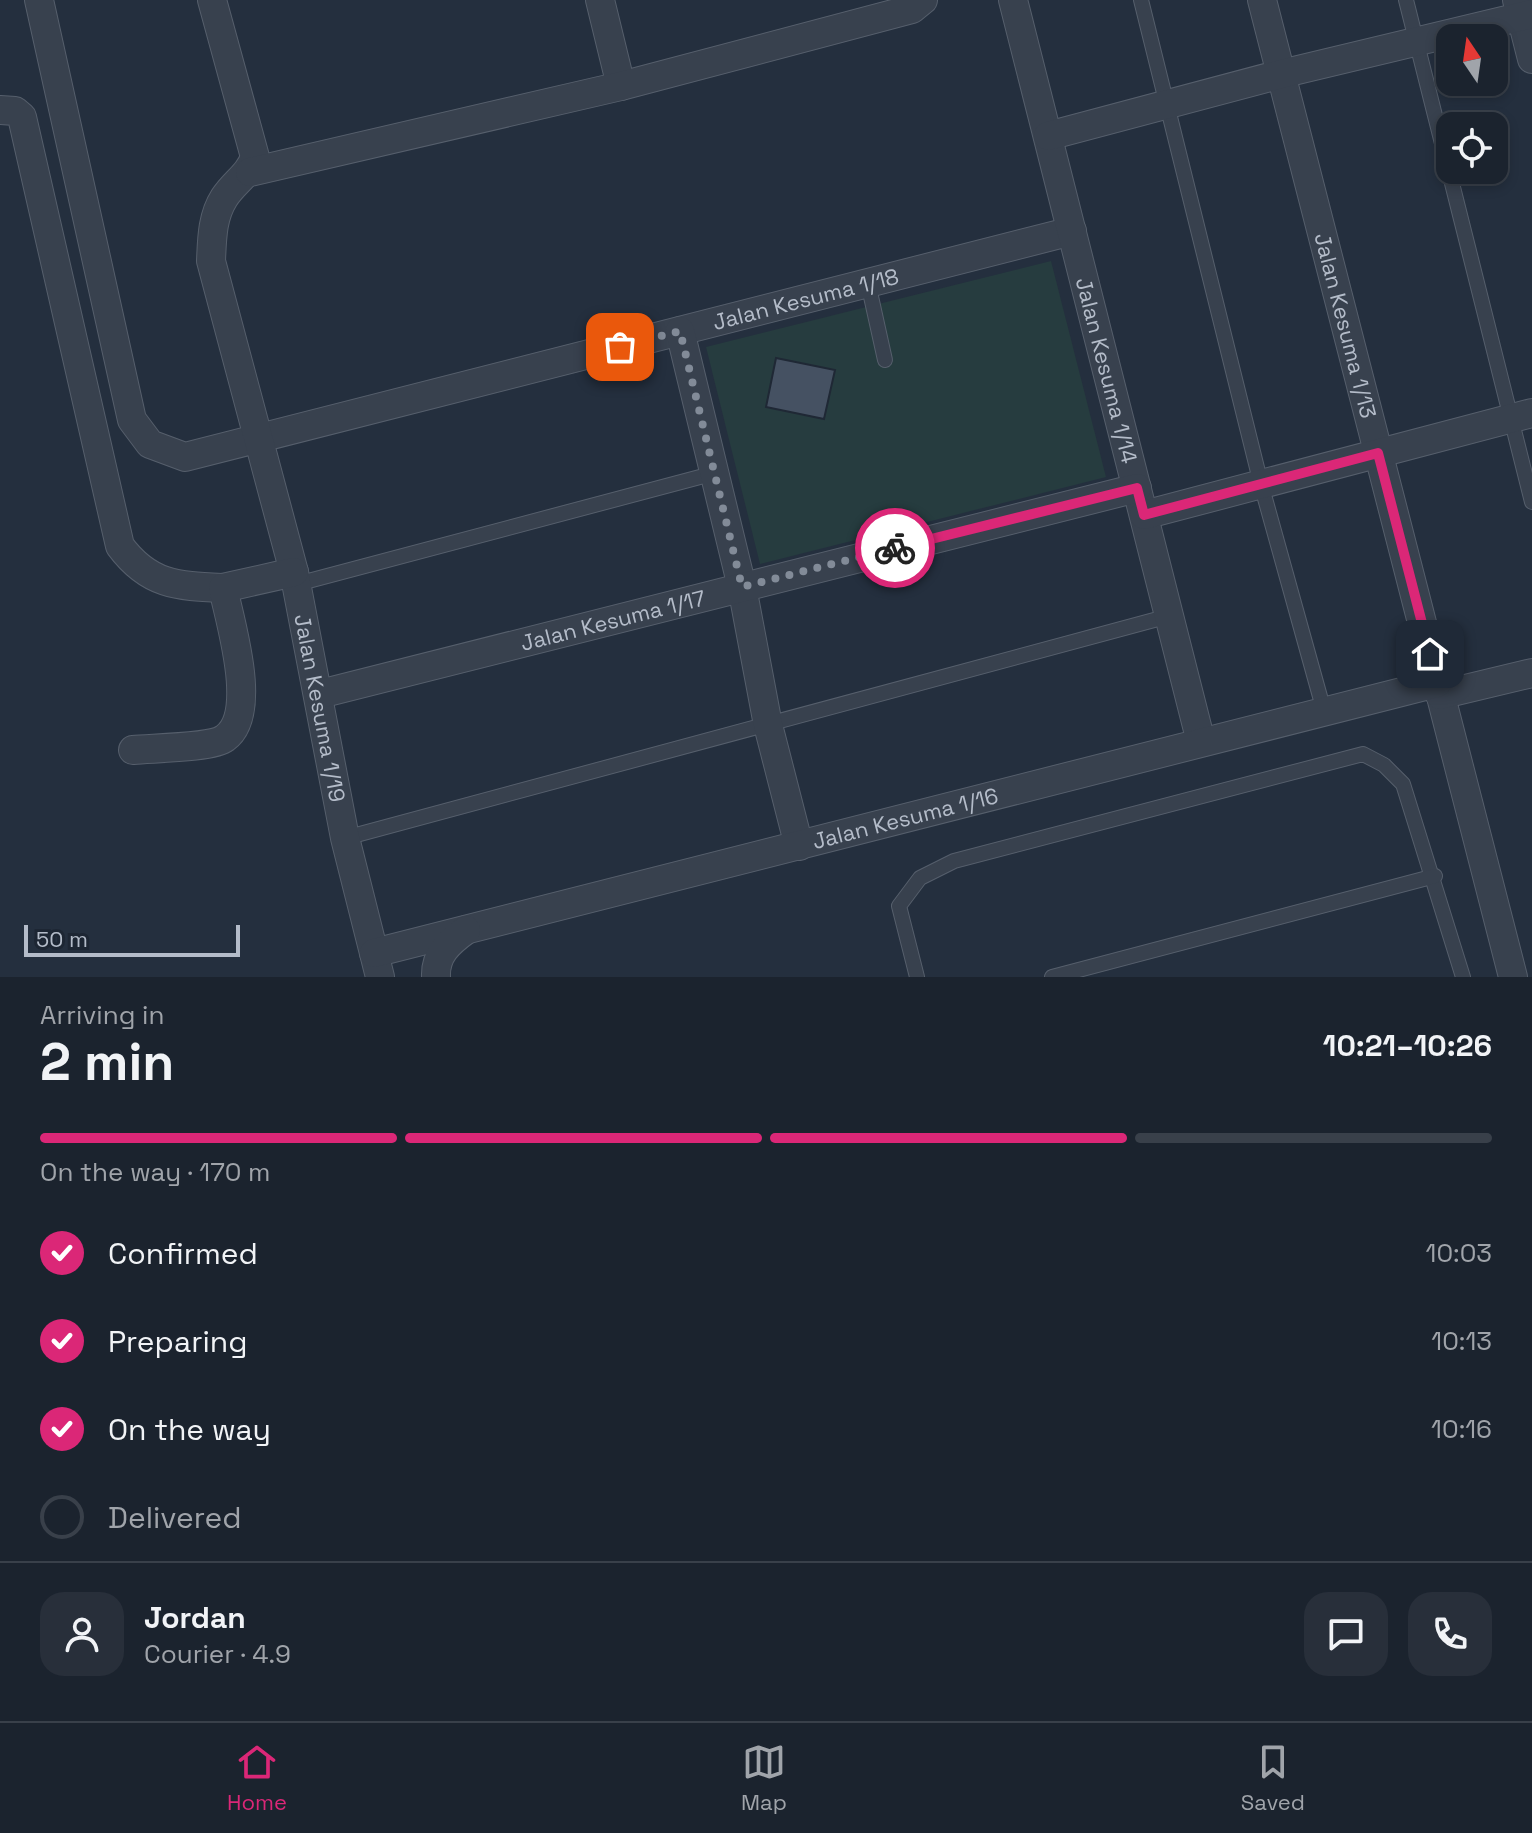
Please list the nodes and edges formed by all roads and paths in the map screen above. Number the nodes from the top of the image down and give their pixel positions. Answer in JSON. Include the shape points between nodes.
{"nodes":[{"id":1,"x":39,"y":0,"type":"edge"},
{"id":2,"x":212,"y":0,"type":"edge"},
{"id":3,"x":600,"y":0,"type":"edge"},
{"id":4,"x":923,"y":0,"type":"edge"},
{"id":5,"x":1013,"y":0,"type":"edge"},
{"id":6,"x":1141,"y":0,"type":"edge"},
{"id":7,"x":1262,"y":0,"type":"edge"},
{"id":8,"x":1406,"y":0,"type":"edge"},
{"id":9,"x":1523,"y":10,"type":"edge"},
{"id":10,"x":1417,"y":42,"type":"junction"},
{"id":11,"x":1532,"y":59,"type":"edge"},
{"id":12,"x":1281,"y":74,"type":"junction"},
{"id":13,"x":621,"y":86,"type":"junction"},
{"id":14,"x":1165,"y":104,"type":"junction"},
{"id":15,"x":0,"y":110,"type":"edge"},
{"id":16,"x":1048,"y":136,"type":"junction"},
{"id":17,"x":250,"y":172,"type":"junction"},
{"id":18,"x":1072,"y":231,"type":"junction"},
{"id":19,"x":868,"y":283,"type":"junction"},
{"id":20,"x":680,"y":331,"type":"junction"},
{"id":21,"x":885,"y":360,"type":"dead end"},
{"id":22,"x":1522,"y":415,"type":"edge"},
{"id":23,"x":261,"y":440,"type":"junction"},
{"id":24,"x":1378,"y":453,"type":"junction"},
{"id":25,"x":715,"y":473,"type":"junction"},
{"id":26,"x":1261,"y":484,"type":"junction"},
{"id":27,"x":1137,"y":488,"type":"junction"},
{"id":28,"x":1532,"y":502,"type":"edge"},
{"id":29,"x":1144,"y":515,"type":"junction"},
{"id":30,"x":296,"y":578,"type":"junction"},
{"id":31,"x":742,"y":587,"type":"junction"},
{"id":32,"x":223,"y":588,"type":"junction"},
{"id":33,"x":1169,"y":616,"type":"junction"},
{"id":34,"x":1532,"y":673,"type":"edge"},
{"id":35,"x":1439,"y":689,"type":"junction"},
{"id":36,"x":320,"y":694,"type":"junction"},
{"id":37,"x":1324,"y":711,"type":"junction"},
{"id":38,"x":768,"y":725,"type":"junction"},
{"id":39,"x":1201,"y":742,"type":"junction"},
{"id":40,"x":133,"y":750,"type":"dead end"},
{"id":41,"x":345,"y":838,"type":"junction"},
{"id":42,"x":799,"y":846,"type":"junction"},
{"id":43,"x":1435,"y":876,"type":"junction"},
{"id":44,"x":467,"y":929,"type":"junction"},
{"id":45,"x":377,"y":965,"type":"edge"},
{"id":46,"x":436,"y":977,"type":"edge"},
{"id":47,"x":917,"y":977,"type":"edge"},
{"id":48,"x":1052,"y":977,"type":"edge"},
{"id":49,"x":1463,"y":977,"type":"edge"},
{"id":50,"x":1513,"y":977,"type":"edge"}],
"edges":[{"from":1,"to":23,"type":"street","name":"Jalan Kesuma 1/18","via":[[132,420],[150,444],[185,457]]},
{"from":2,"to":17,"type":"street","via":[[252,137],[255,157]]},
{"from":3,"to":13,"type":"street"},
{"from":4,"to":13,"type":"street","via":[[912,9]]},
{"from":5,"to":16,"type":"street","name":"Jalan Kesuma 1/14"},
{"from":6,"to":14,"type":"lane"},
{"from":7,"to":12,"type":"street","name":"Jalan Kesuma 1/13"},
{"from":8,"to":10,"type":"lane"},
{"from":9,"to":10,"type":"street"},
{"from":9,"to":11,"type":"street"},
{"from":10,"to":12,"type":"street"},
{"from":10,"to":22,"type":"lane"},
{"from":12,"to":14,"type":"street"},
{"from":12,"to":24,"type":"street","name":"Jalan Kesuma 1/13"},
{"from":13,"to":17,"type":"street"},
{"from":14,"to":16,"type":"street"},
{"from":14,"to":26,"type":"lane"},
{"from":15,"to":32,"type":"street","via":[[22,117],[120,546],[134,566],[154,579]]},
{"from":16,"to":18,"type":"street","name":"Jalan Kesuma 1/14"},
{"from":17,"to":23,"type":"street","name":"Jalan Kesuma 1/19","via":[[225,197],[212,229],[211,261]]},
{"from":18,"to":19,"type":"street","name":"Jalan Kesuma 1/18"},
{"from":18,"to":27,"type":"street","name":"Jalan Kesuma 1/14"},
{"from":19,"to":20,"type":"street","name":"Jalan Kesuma 1/18"},
{"from":19,"to":21,"type":"lane"},
{"from":20,"to":23,"type":"street","name":"Jalan Kesuma 1/18"},
{"from":20,"to":25,"type":"street"},
{"from":22,"to":24,"type":"street"},
{"from":22,"to":28,"type":"lane"},
{"from":23,"to":30,"type":"street","name":"Jalan Kesuma 1/19"},
{"from":24,"to":26,"type":"street"},
{"from":24,"to":35,"type":"street","name":"Jalan Kesuma 1/13"},
{"from":25,"to":30,"type":"lane"},
{"from":25,"to":31,"type":"street"},
{"from":26,"to":29,"type":"street"},
{"from":26,"to":37,"type":"lane"},
{"from":27,"to":29,"type":"street","name":"Jalan Kesuma 1/14"},
{"from":27,"to":31,"type":"street","name":"Jalan Kesuma 1/17"},
{"from":29,"to":33,"type":"street","name":"Jalan Kesuma 1/14"},
{"from":30,"to":32,"type":"street"},
{"from":30,"to":36,"type":"street","name":"Jalan Kesuma 1/19"},
{"from":31,"to":36,"type":"street","name":"Jalan Kesuma 1/17"},
{"from":31,"to":38,"type":"street"},
{"from":32,"to":40,"type":"street","via":[[240,666],[240,714],[234,729],[223,740]]},
{"from":33,"to":38,"type":"lane"},
{"from":33,"to":39,"type":"street","name":"Jalan Kesuma 1/14"},
{"from":34,"to":35,"type":"street","name":"Jalan Kesuma 1/16"},
{"from":35,"to":37,"type":"street","name":"Jalan Kesuma 1/16"},
{"from":35,"to":50,"type":"street","name":"Jalan Kesuma 1/13"},
{"from":36,"to":41,"type":"street","name":"Jalan Kesuma 1/19"},
{"from":37,"to":39,"type":"street","name":"Jalan Kesuma 1/16"},
{"from":38,"to":41,"type":"lane"},
{"from":38,"to":42,"type":"street"},
{"from":39,"to":42,"type":"street","name":"Jalan Kesuma 1/16"},
{"from":41,"to":45,"type":"street","name":"Jalan Kesuma 1/19"},
{"from":42,"to":44,"type":"street","name":"Jalan Kesuma 1/16"},
{"from":43,"to":47,"type":"lane","via":[[1403,784],[1363,754],[943,866],[920,878],[899,906]]},
{"from":43,"to":48,"type":"lane"},
{"from":43,"to":49,"type":"lane"},
{"from":44,"to":45,"type":"street","name":"Jalan Kesuma 1/16"},
{"from":44,"to":46,"type":"street","via":[[436,962]]}]}
